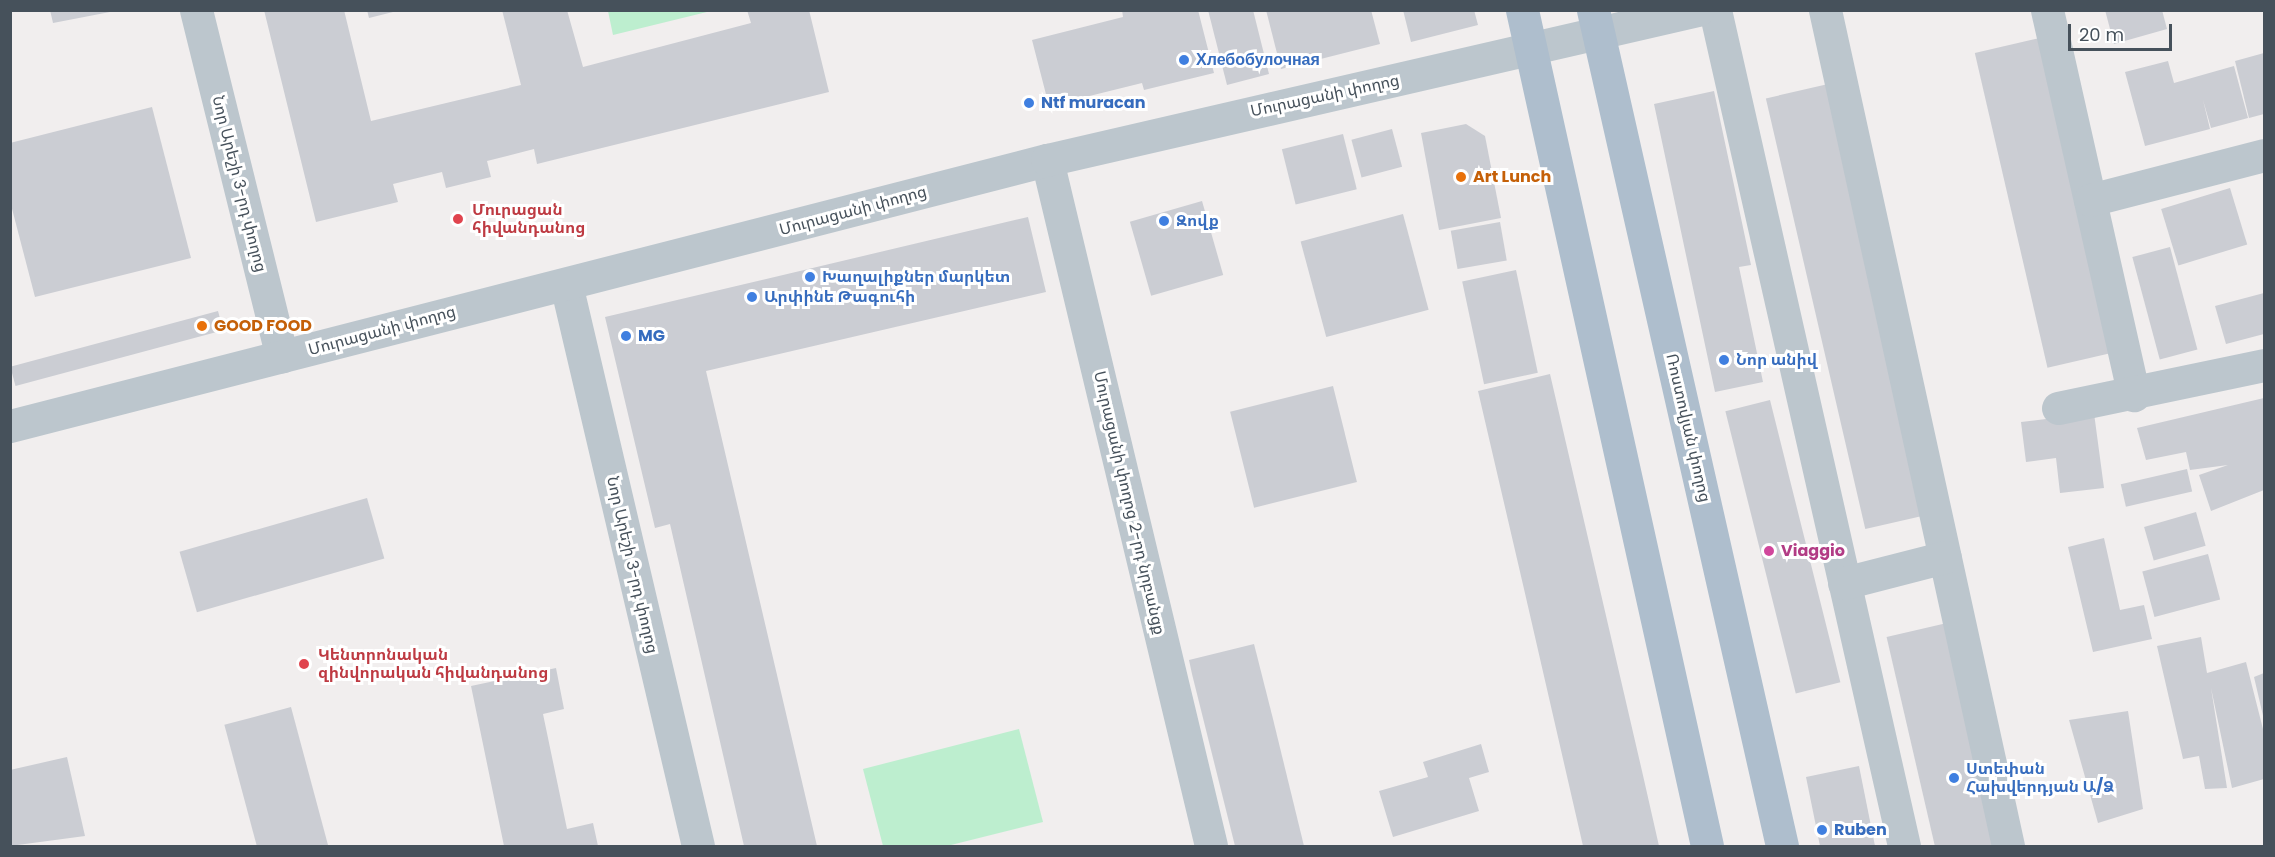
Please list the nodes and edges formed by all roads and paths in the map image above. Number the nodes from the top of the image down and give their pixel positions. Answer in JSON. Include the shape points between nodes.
{"nodes":[{"id":1,"x":196,"y":10,"type":"edge"},
{"id":2,"x":1522,"y":10,"type":"edge"},
{"id":3,"x":1698,"y":10,"type":"edge"},
{"id":4,"x":1715,"y":10,"type":"edge"},
{"id":5,"x":1825,"y":10,"type":"edge"},
{"id":6,"x":2047,"y":10,"type":"edge"},
{"id":7,"x":1596,"y":23,"type":"edge"},
{"id":8,"x":1531,"y":51,"type":"junction"},
{"id":9,"x":2265,"y":155,"type":"edge"},
{"id":10,"x":1047,"y":159,"type":"junction"},
{"id":11,"x":2090,"y":201,"type":"junction"},
{"id":12,"x":566,"y":284,"type":"junction"},
{"id":13,"x":282,"y":357,"type":"junction"},
{"id":14,"x":2265,"y":365,"type":"edge"},
{"id":15,"x":2134,"y":395,"type":"junction"},
{"id":16,"x":2058,"y":408,"type":"dead end"},
{"id":17,"x":10,"y":426,"type":"edge"},
{"id":18,"x":1945,"y":557,"type":"junction"},
{"id":19,"x":1844,"y":582,"type":"junction"},
{"id":20,"x":698,"y":846,"type":"edge"},
{"id":21,"x":1211,"y":846,"type":"edge"},
{"id":22,"x":1707,"y":846,"type":"edge"},
{"id":23,"x":1782,"y":846,"type":"edge"},
{"id":24,"x":1904,"y":846,"type":"edge"},
{"id":25,"x":2008,"y":846,"type":"edge"}],
"edges":[{"from":1,"to":13,"type":"street","name":"Նոր Արեշի 3-րդ փողոց"},
{"from":2,"to":8,"type":"main road"},
{"from":3,"to":7,"type":"street","name":"Մուրացանի փողոց"},
{"from":4,"to":19,"type":"street"},
{"from":5,"to":18,"type":"street"},
{"from":6,"to":11,"type":"street"},
{"from":7,"to":8,"type":"street","name":"Մուրացանի փողոց"},
{"from":7,"to":23,"type":"main road","name":"Ռոստովյան փողոց"},
{"from":8,"to":10,"type":"street","name":"Մուրացանի փողոց"},
{"from":8,"to":22,"type":"main road"},
{"from":9,"to":11,"type":"street"},
{"from":10,"to":12,"type":"street","name":"Մուրացանի փողոց"},
{"from":10,"to":21,"type":"street","name":"Մուրացանի փողոց 2-րդ նրբանցք"},
{"from":11,"to":15,"type":"street"},
{"from":12,"to":13,"type":"street","name":"Մուրացանի փողոց"},
{"from":12,"to":20,"type":"street","name":"Նոր Արեշի 3-րդ փողոց"},
{"from":13,"to":17,"type":"street","name":"Մուրացանի փողոց"},
{"from":14,"to":15,"type":"street"},
{"from":15,"to":16,"type":"street"},
{"from":18,"to":19,"type":"street"},
{"from":18,"to":25,"type":"street"},
{"from":19,"to":24,"type":"street"}]}
